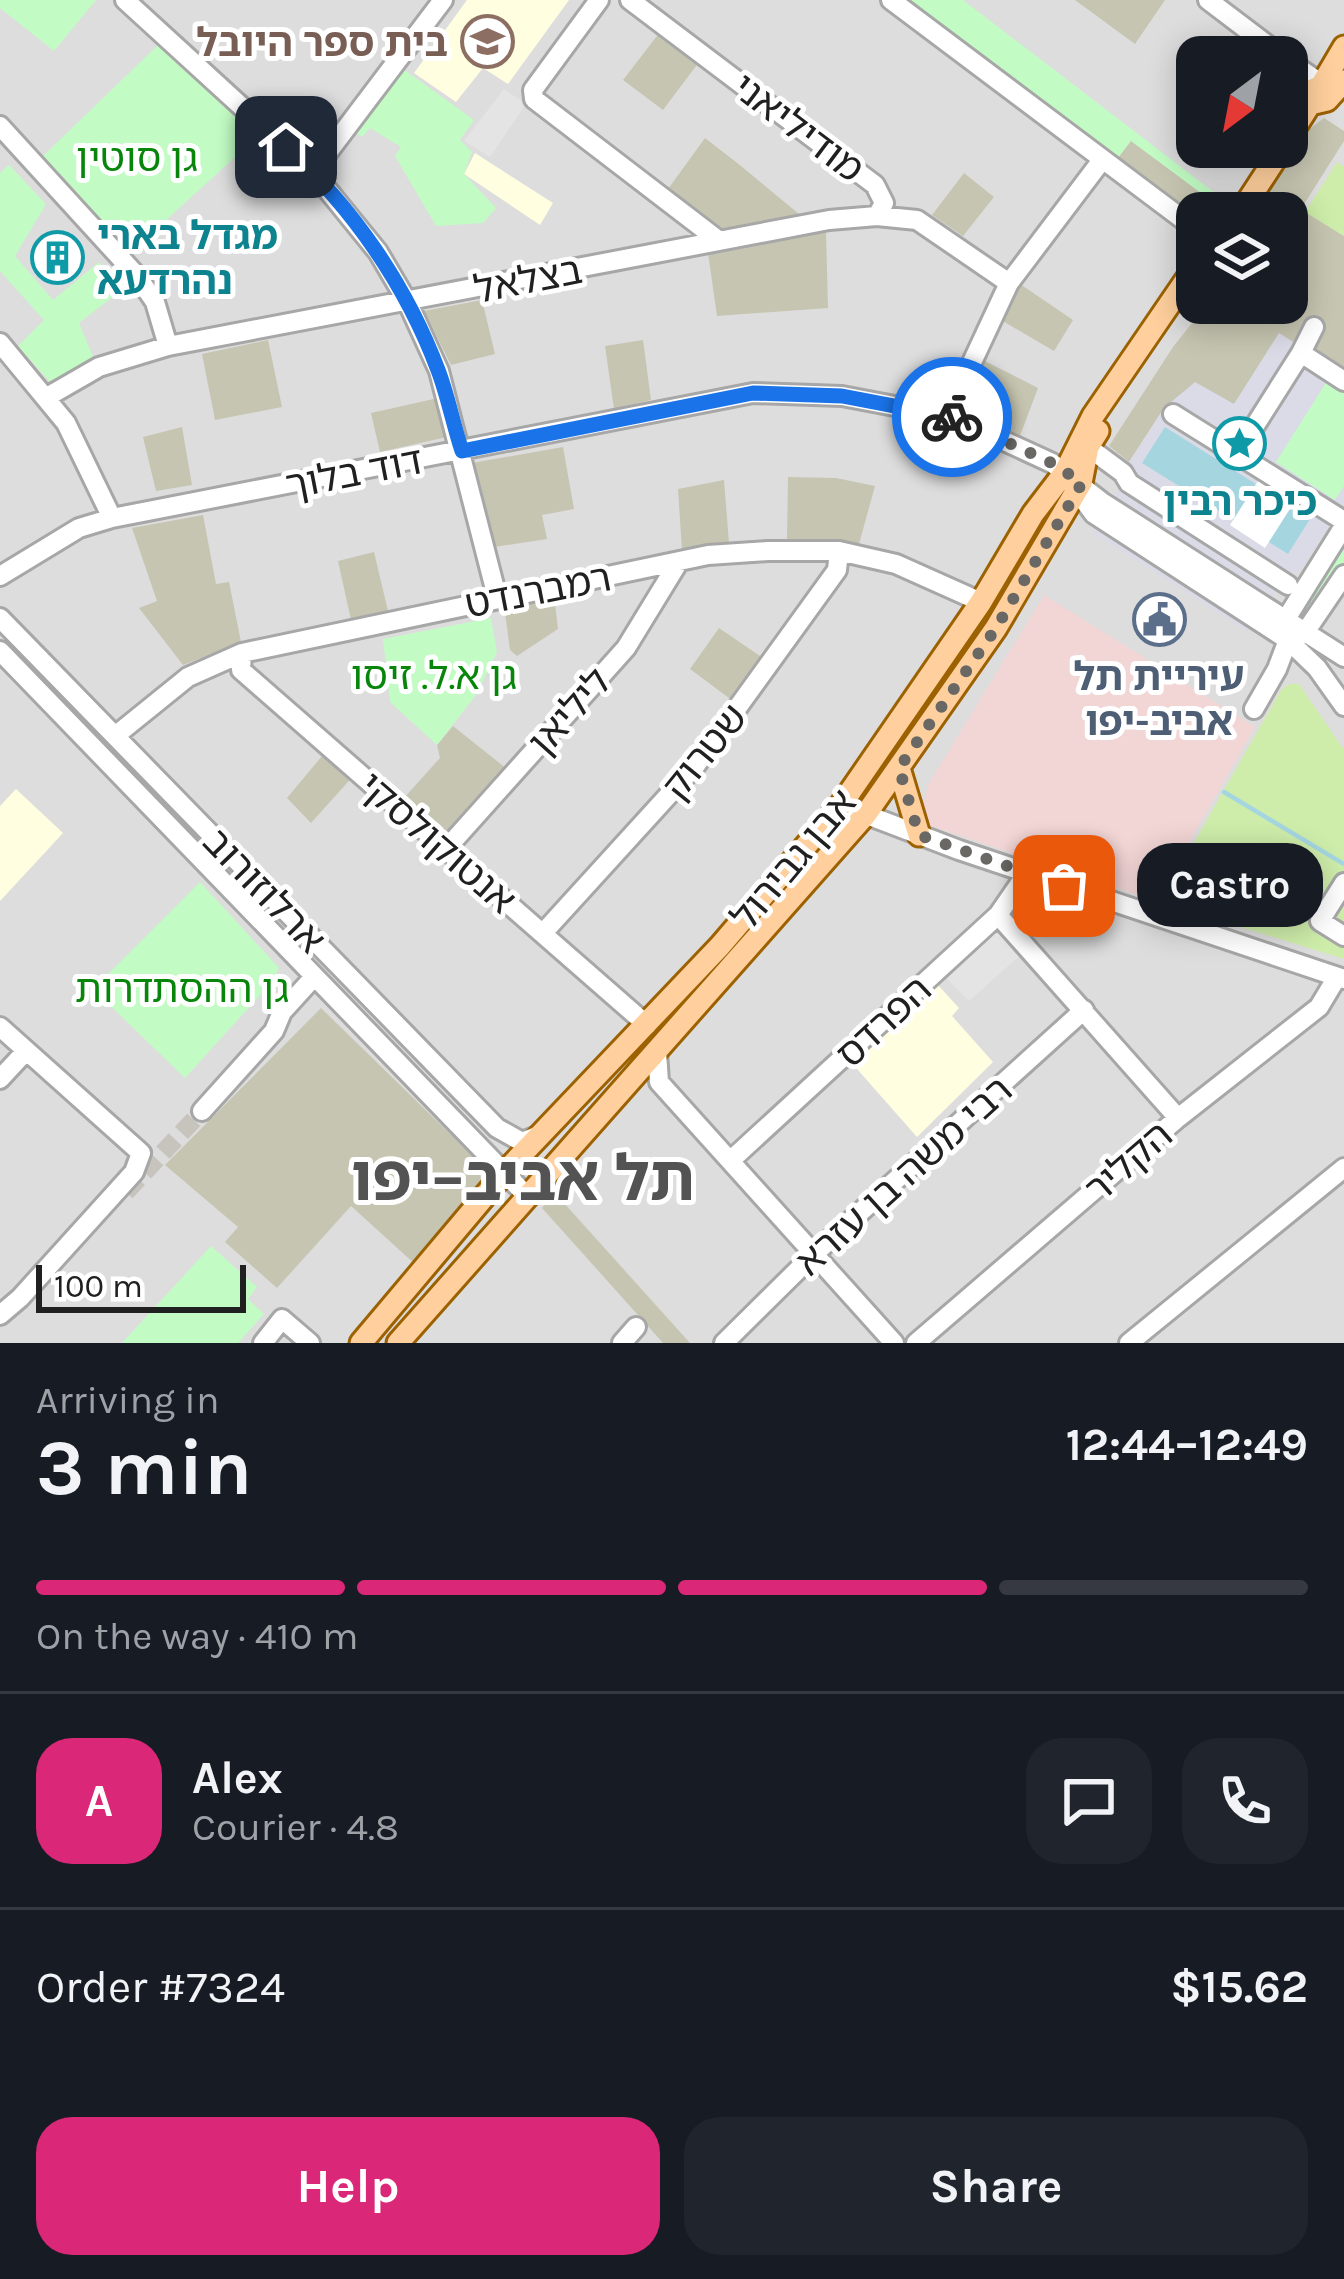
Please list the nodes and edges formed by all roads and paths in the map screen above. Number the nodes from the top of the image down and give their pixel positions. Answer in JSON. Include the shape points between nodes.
{"nodes":[{"id":1,"x":125,"y":0,"type":"edge"},
{"id":2,"x":443,"y":0,"type":"edge"},
{"id":3,"x":599,"y":0,"type":"edge"},
{"id":4,"x":630,"y":0,"type":"edge"},
{"id":5,"x":891,"y":0,"type":"edge"},
{"id":6,"x":1208,"y":0,"type":"edge"},
{"id":7,"x":1255,"y":36,"type":"edge"},
{"id":8,"x":1344,"y":47,"type":"edge"},
{"id":9,"x":1308,"y":75,"type":"edge"},
{"id":10,"x":1336,"y":95,"type":"edge"},
{"id":11,"x":1308,"y":107,"type":"edge"},
{"id":12,"x":0,"y":125,"type":"edge"},
{"id":13,"x":1102,"y":160,"type":"junction"},
{"id":14,"x":313,"y":172,"type":"junction"},
{"id":15,"x":1176,"y":215,"type":"edge"},
{"id":16,"x":877,"y":216,"type":"junction"},
{"id":17,"x":718,"y":240,"type":"junction"},
{"id":18,"x":1009,"y":283,"type":"junction"},
{"id":19,"x":1176,"y":295,"type":"edge"},
{"id":20,"x":408,"y":303,"type":"junction"},
{"id":21,"x":1176,"y":311,"type":"edge"},
{"id":22,"x":1314,"y":326,"type":"dead end"},
{"id":23,"x":0,"y":343,"type":"edge"},
{"id":24,"x":168,"y":346,"type":"junction"},
{"id":25,"x":1301,"y":353,"type":"junction"},
{"id":26,"x":1344,"y":380,"type":"edge"},
{"id":27,"x":47,"y":397,"type":"junction"},
{"id":28,"x":1173,"y":415,"type":"dead end"},
{"id":29,"x":947,"y":416,"type":"junction"},
{"id":30,"x":1088,"y":447,"type":"junction"},
{"id":31,"x":462,"y":451,"type":"junction"},
{"id":32,"x":1237,"y":454,"type":"junction"},
{"id":33,"x":1074,"y":483,"type":"junction"},
{"id":34,"x":112,"y":518,"type":"junction"},
{"id":35,"x":1344,"y":524,"type":"edge"},
{"id":36,"x":838,"y":551,"type":"junction"},
{"id":37,"x":679,"y":563,"type":"junction"},
{"id":38,"x":1321,"y":563,"type":"junction"},
{"id":39,"x":0,"y":576,"type":"edge"},
{"id":40,"x":1344,"y":577,"type":"edge"},
{"id":41,"x":1288,"y":585,"type":"junction"},
{"id":42,"x":497,"y":597,"type":"junction"},
{"id":43,"x":981,"y":602,"type":"junction"},
{"id":44,"x":1259,"y":602,"type":"junction"},
{"id":45,"x":0,"y":618,"type":"edge"},
{"id":46,"x":1286,"y":619,"type":"junction"},
{"id":47,"x":1297,"y":636,"type":"junction"},
{"id":48,"x":0,"y":651,"type":"edge"},
{"id":49,"x":242,"y":653,"type":"junction"},
{"id":50,"x":1344,"y":657,"type":"edge"},
{"id":51,"x":1330,"y":686,"type":"junction"},
{"id":52,"x":1344,"y":706,"type":"edge"},
{"id":53,"x":116,"y":736,"type":"junction"},
{"id":54,"x":899,"y":768,"type":"junction"},
{"id":55,"x":842,"y":805,"type":"junction"},
{"id":56,"x":866,"y":814,"type":"junction"},
{"id":57,"x":919,"y":835,"type":"junction"},
{"id":58,"x":446,"y":849,"type":"junction"},
{"id":59,"x":1027,"y":873,"type":"junction"},
{"id":60,"x":1344,"y":883,"type":"edge"},
{"id":61,"x":998,"y":915,"type":"junction"},
{"id":62,"x":543,"y":933,"type":"junction"},
{"id":63,"x":1344,"y":936,"type":"edge"},
{"id":64,"x":313,"y":978,"type":"junction"},
{"id":65,"x":1340,"y":978,"type":"edge"},
{"id":66,"x":344,"y":1009,"type":"junction"},
{"id":67,"x":1084,"y":1010,"type":"junction"},
{"id":68,"x":282,"y":1012,"type":"junction"},
{"id":69,"x":647,"y":1025,"type":"junction"},
{"id":70,"x":0,"y":1027,"type":"edge"},
{"id":71,"x":26,"y":1051,"type":"junction"},
{"id":72,"x":657,"y":1052,"type":"junction"},
{"id":73,"x":0,"y":1079,"type":"edge"},
{"id":74,"x":202,"y":1111,"type":"tunnel mouth"},
{"id":75,"x":1178,"y":1118,"type":"junction"},
{"id":76,"x":539,"y":1135,"type":"junction"},
{"id":77,"x":730,"y":1161,"type":"junction"},
{"id":78,"x":1344,"y":1168,"type":"edge"},
{"id":79,"x":505,"y":1172,"type":"junction"},
{"id":80,"x":527,"y":1196,"type":"junction"},
{"id":81,"x":814,"y":1254,"type":"junction"},
{"id":82,"x":0,"y":1315,"type":"edge"},
{"id":83,"x":636,"y":1327,"type":"dead end"},
{"id":84,"x":262,"y":1343,"type":"edge"},
{"id":85,"x":310,"y":1343,"type":"edge"},
{"id":86,"x":361,"y":1343,"type":"edge"},
{"id":87,"x":398,"y":1343,"type":"edge"},
{"id":88,"x":622,"y":1343,"type":"edge"},
{"id":89,"x":724,"y":1343,"type":"edge"},
{"id":90,"x":894,"y":1343,"type":"edge"},
{"id":91,"x":916,"y":1343,"type":"edge"},
{"id":92,"x":1129,"y":1343,"type":"edge"}],
"edges":[{"from":1,"to":14,"type":"street"},
{"from":2,"to":14,"type":"street"},
{"from":3,"to":17,"type":"street","via":[[534,99]]},
{"from":4,"to":16,"type":"street","name":"מודיליאני","via":[[875,184],[884,203]]},
{"from":5,"to":13,"type":"street"},
{"from":6,"to":7,"type":"street"},
{"from":8,"to":10,"type":"main road"},
{"from":9,"to":10,"type":"street"},
{"from":10,"to":11,"type":"main road"},
{"from":12,"to":24,"type":"street","via":[[137,275]]},
{"from":13,"to":15,"type":"street"},
{"from":13,"to":18,"type":"street"},
{"from":14,"to":20,"type":"street"},
{"from":16,"to":17,"type":"street","name":"בצלאל"},
{"from":16,"to":18,"type":"street","name":"מודיליאני","via":[[917,220]]},
{"from":17,"to":20,"type":"street","name":"בצלאל"},
{"from":18,"to":29,"type":"street"},
{"from":19,"to":33,"type":"main road","name":"אבן גבירול","via":[[1093,416]]},
{"from":20,"to":24,"type":"street","name":"בצלאל"},
{"from":20,"to":31,"type":"street"},
{"from":21,"to":30,"type":"main road","name":"אבן גבירול"},
{"from":22,"to":25,"type":"street"},
{"from":23,"to":27,"type":"street"},
{"from":24,"to":27,"type":"street","name":"בצלאל","via":[[99,367]]},
{"from":25,"to":26,"type":"street"},
{"from":25,"to":32,"type":"street"},
{"from":27,"to":34,"type":"street"},
{"from":28,"to":32,"type":"street"},
{"from":29,"to":31,"type":"street","name":"דוד בלוך","via":[[842,396],[753,393]]},
{"from":29,"to":33,"type":"street","name":"דוד בלוך"},
{"from":30,"to":33,"type":"main road","name":"אבן גבירול"},
{"from":30,"to":41,"type":"street","via":[[1129,483]]},
{"from":31,"to":34,"type":"street","name":"דוד בלוך"},
{"from":31,"to":42,"type":"street"},
{"from":32,"to":35,"type":"street"},
{"from":33,"to":43,"type":"main road","name":"אבן גבירול","via":[[1033,514]]},
{"from":33,"to":44,"type":"street"},
{"from":33,"to":47,"type":"street","via":[[1094,514]]},
{"from":33,"to":54,"type":"main road","name":"אבן גבירול","via":[[996,628]]},
{"from":34,"to":39,"type":"street","name":"דוד בלוך","via":[[79,528]]},
{"from":35,"to":38,"type":"street"},
{"from":36,"to":37,"type":"street","name":"רמברנדט"},
{"from":36,"to":43,"type":"street","name":"רמברנדט","via":[[896,564]]},
{"from":36,"to":62,"type":"street","name":"שטרוק","via":[[837,570],[696,765]]},
{"from":37,"to":42,"type":"street","name":"רמברנדט"},
{"from":37,"to":58,"type":"street","name":"ליליאן","via":[[626,648]]},
{"from":38,"to":41,"type":"street"},
{"from":38,"to":46,"type":"street"},
{"from":40,"to":47,"type":"street"},
{"from":41,"to":44,"type":"street"},
{"from":42,"to":49,"type":"street","name":"רמברנדט"},
{"from":43,"to":55,"type":"main road","name":"אבן גבירול"},
{"from":44,"to":46,"type":"street"},
{"from":45,"to":53,"type":"street","name":"ארלוזורוב"},
{"from":46,"to":47,"type":"street"},
{"from":47,"to":50,"type":"street"},
{"from":47,"to":51,"type":"street"},
{"from":47,"to":51,"type":"street","via":[[1254,709],[1297,670]]},
{"from":48,"to":64,"type":"street","name":"ארלוזורוב"},
{"from":49,"to":53,"type":"street","name":"רמברנדט","via":[[188,676]]},
{"from":49,"to":58,"type":"street","name":"אנטוקולסקי","via":[[241,670]]},
{"from":51,"to":52,"type":"street"},
{"from":53,"to":76,"type":"street","name":"ארלוזורוב","via":[[497,1128],[522,1142]]},
{"from":54,"to":56,"type":"main road","name":"אבן גבירול"},
{"from":54,"to":57,"type":"main road"},
{"from":55,"to":56,"type":"street"},
{"from":55,"to":69,"type":"main road","name":"אבן גבירול"},
{"from":56,"to":57,"type":"street"},
{"from":56,"to":72,"type":"main road","name":"אבן גבירול"},
{"from":57,"to":59,"type":"street"},
{"from":58,"to":62,"type":"street","name":"אנטוקולסקי"},
{"from":59,"to":61,"type":"street","name":"הפרדס"},
{"from":59,"to":65,"type":"street"},
{"from":60,"to":63,"type":"street","via":[[1320,921]]},
{"from":61,"to":67,"type":"street"},
{"from":61,"to":77,"type":"street","name":"הפרדס"},
{"from":62,"to":69,"type":"street","name":"אנטוקולסקי"},
{"from":64,"to":66,"type":"street","name":"ארלוזורוב"},
{"from":64,"to":68,"type":"street"},
{"from":65,"to":75,"type":"street","name":"הקליר","via":[[1319,1007]]},
{"from":66,"to":68,"type":"street","via":[[308,1004]]},
{"from":66,"to":79,"type":"street","name":"ארלוזורוב"},
{"from":67,"to":75,"type":"street"},
{"from":67,"to":81,"type":"street","name":"רבי משה בן עזרא"},
{"from":68,"to":74,"type":"street"},
{"from":69,"to":76,"type":"main road","name":"אבן גבירול"},
{"from":70,"to":71,"type":"street"},
{"from":71,"to":73,"type":"street"},
{"from":71,"to":82,"type":"street","via":[[141,1153],[134,1172]]},
{"from":72,"to":77,"type":"street","via":[[659,1082]]},
{"from":72,"to":80,"type":"main road","name":"אבן גבירול"},
{"from":75,"to":91,"type":"street","name":"הקליר"},
{"from":76,"to":79,"type":"main road","name":"אבן גבירול"},
{"from":77,"to":81,"type":"street"},
{"from":78,"to":92,"type":"street"},
{"from":79,"to":80,"type":"street","name":"ארלוזורוב"},
{"from":79,"to":86,"type":"main road","name":"אבן גבירול"},
{"from":80,"to":87,"type":"main road","name":"אבן גבירול"},
{"from":81,"to":89,"type":"street","name":"רבי משה בן עזרא"},
{"from":81,"to":90,"type":"street"},
{"from":83,"to":88,"type":"street"},
{"from":84,"to":85,"type":"street","via":[[282,1319]]}]}
